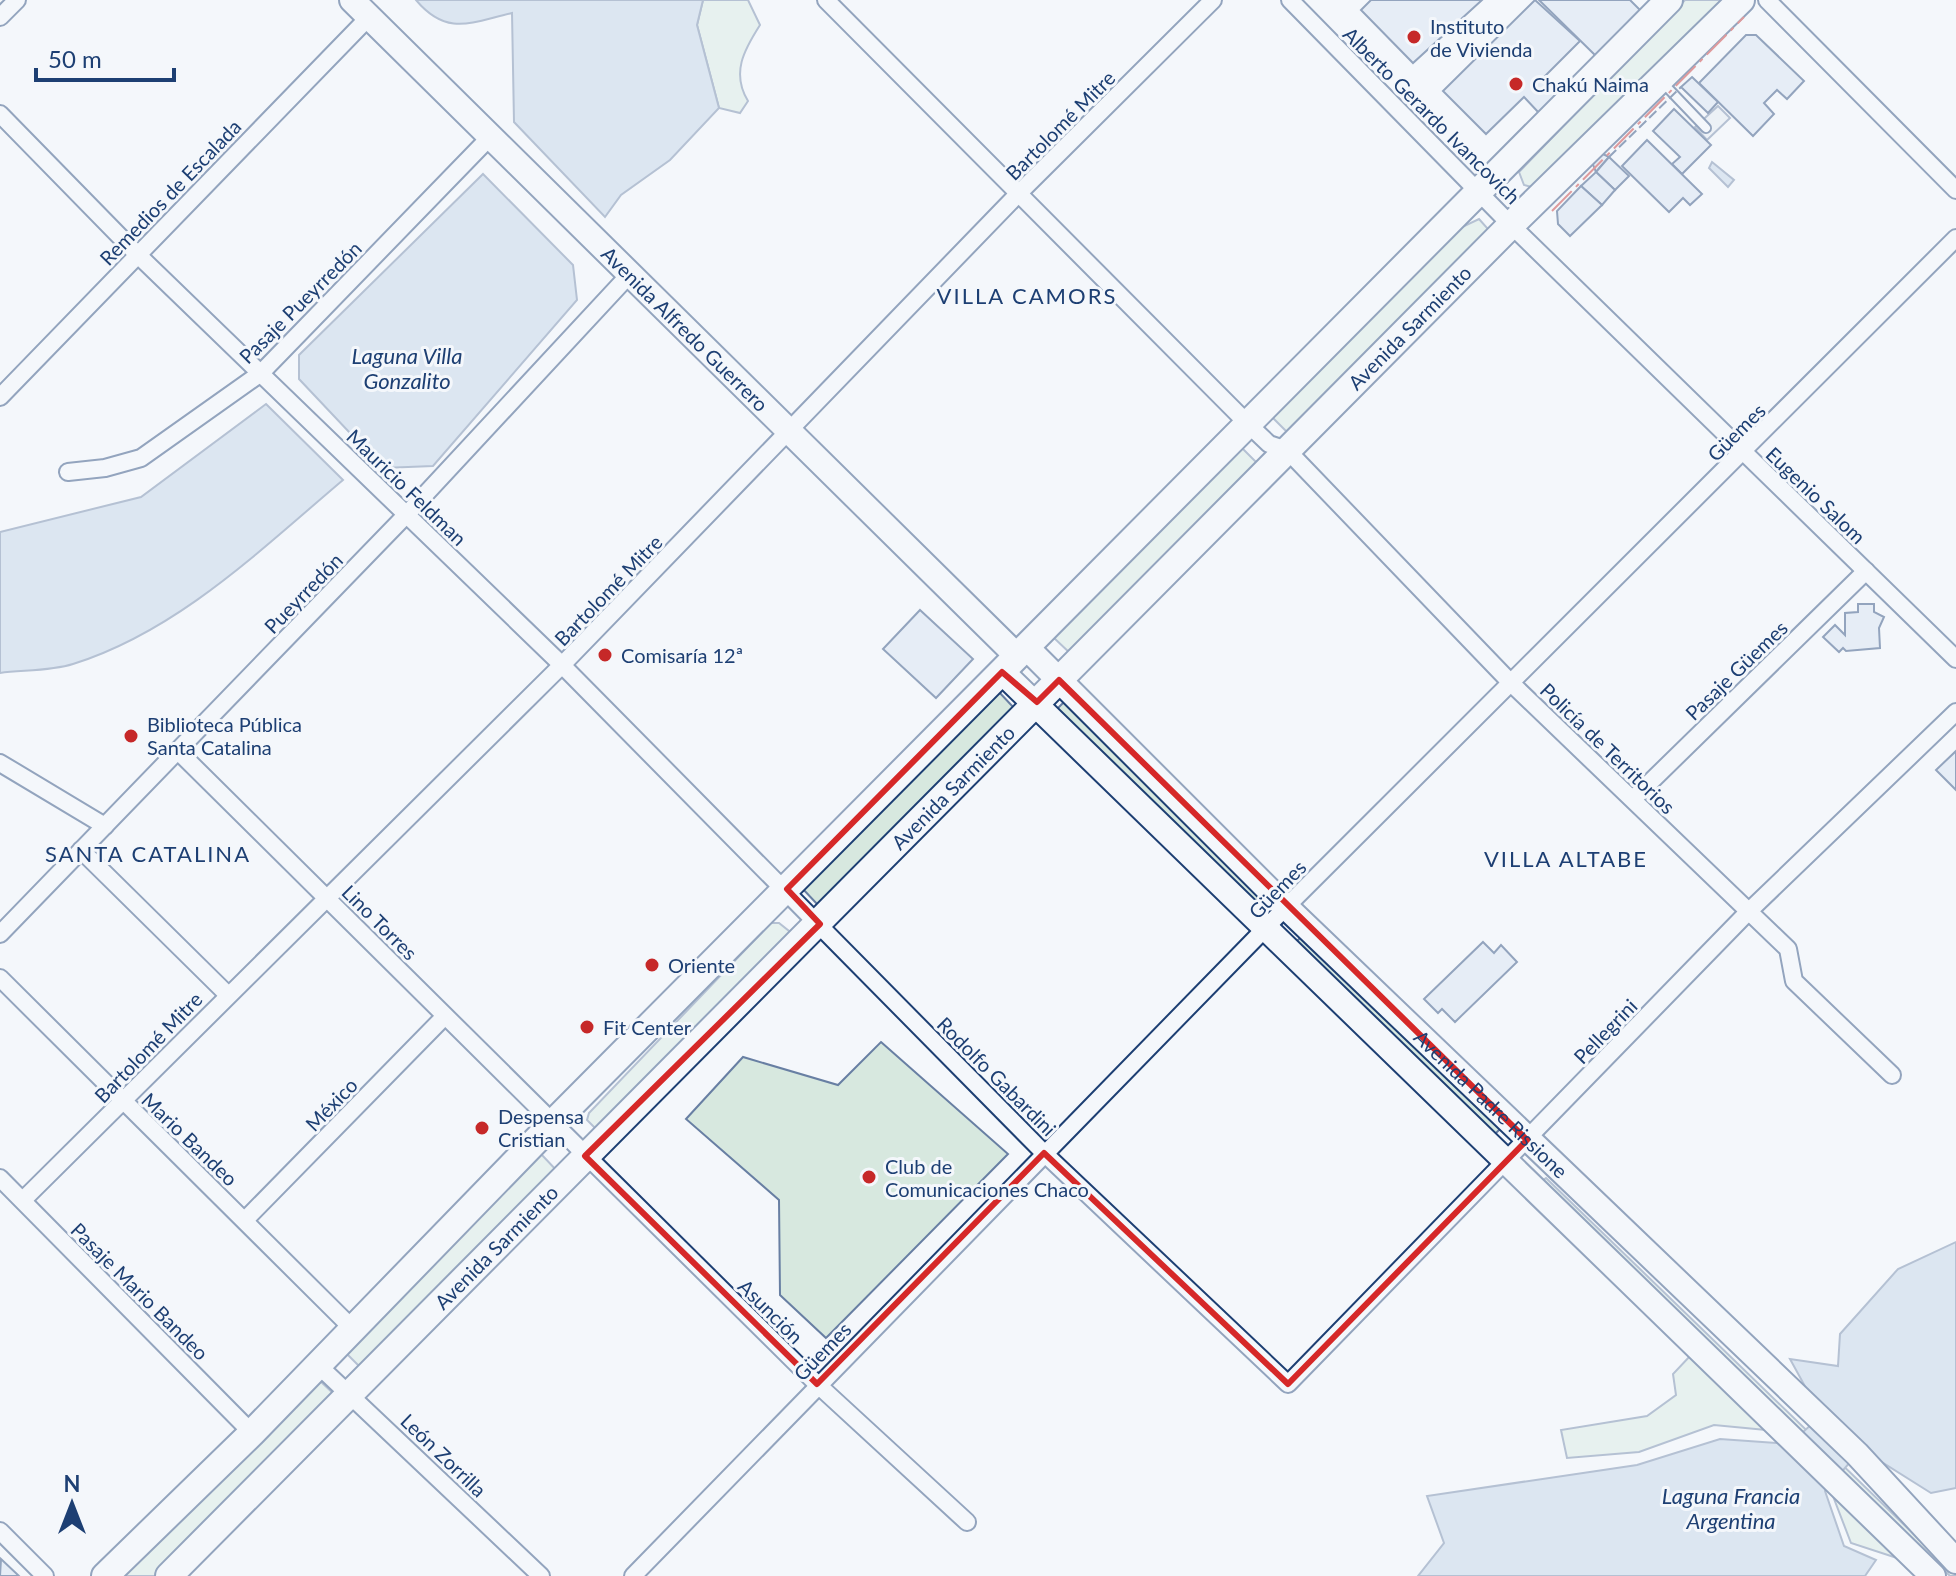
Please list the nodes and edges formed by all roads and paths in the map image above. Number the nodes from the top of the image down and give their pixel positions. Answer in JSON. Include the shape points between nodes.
{"nodes":[{"id":1,"x":17,"y":0,"type":"edge"},
{"id":2,"x":826,"y":0,"type":"edge"},
{"id":3,"x":1213,"y":0,"type":"edge"},
{"id":4,"x":1290,"y":0,"type":"edge"},
{"id":5,"x":1669,"y":0,"type":"edge"},
{"id":6,"x":1741,"y":0,"type":"edge"},
{"id":7,"x":1767,"y":0,"type":"edge"},
{"id":8,"x":361,"y":8,"type":"edge"},
{"id":9,"x":0,"y":17,"type":"edge"},
{"id":10,"x":1660,"y":79,"type":"junction"},
{"id":11,"x":0,"y":114,"type":"edge"},
{"id":12,"x":1706,"y":128,"type":"dead end"},
{"id":13,"x":490,"y":137,"type":"junction"},
{"id":14,"x":1956,"y":190,"type":"edge"},
{"id":15,"x":1480,"y":191,"type":"junction"},
{"id":16,"x":1017,"y":195,"type":"junction"},
{"id":17,"x":1511,"y":225,"type":"junction"},
{"id":18,"x":1956,"y":238,"type":"edge"},
{"id":19,"x":137,"y":254,"type":"junction"},
{"id":20,"x":629,"y":275,"type":"junction"},
{"id":21,"x":261,"y":373,"type":"junction"},
{"id":22,"x":0,"y":397,"type":"edge"},
{"id":23,"x":1248,"y":424,"type":"junction"},
{"id":24,"x":790,"y":432,"type":"junction"},
{"id":25,"x":1287,"y":450,"type":"junction"},
{"id":26,"x":1744,"y":452,"type":"junction"},
{"id":27,"x":68,"y":472,"type":"dead end"},
{"id":28,"x":406,"y":515,"type":"junction"},
{"id":29,"x":1866,"y":571,"type":"junction"},
{"id":30,"x":1015,"y":658,"type":"junction"},
{"id":31,"x":1956,"y":659,"type":"edge"},
{"id":32,"x":562,"y":665,"type":"junction"},
{"id":33,"x":1059,"y":680,"type":"junction"},
{"id":34,"x":1511,"y":683,"type":"junction"},
{"id":35,"x":1037,"y":702,"type":"junction"},
{"id":36,"x":1956,"y":712,"type":"edge"},
{"id":37,"x":178,"y":751,"type":"junction"},
{"id":38,"x":0,"y":763,"type":"edge"},
{"id":39,"x":1634,"y":798,"type":"junction"},
{"id":40,"x":105,"y":826,"type":"junction"},
{"id":41,"x":81,"y":850,"type":"junction"},
{"id":42,"x":787,"y":889,"type":"junction"},
{"id":43,"x":326,"y":896,"type":"junction"},
{"id":44,"x":1286,"y":907,"type":"junction"},
{"id":45,"x":1747,"y":913,"type":"junction"},
{"id":46,"x":820,"y":924,"type":"junction"},
{"id":47,"x":1267,"y":928,"type":"junction"},
{"id":48,"x":0,"y":934,"type":"edge"},
{"id":49,"x":0,"y":978,"type":"edge"},
{"id":50,"x":227,"y":994,"type":"junction"},
{"id":51,"x":445,"y":1016,"type":"junction"},
{"id":52,"x":1892,"y":1075,"type":"dead end"},
{"id":53,"x":123,"y":1102,"type":"junction"},
{"id":54,"x":554,"y":1122,"type":"junction"},
{"id":55,"x":1527,"y":1140,"type":"junction"},
{"id":56,"x":1044,"y":1153,"type":"junction"},
{"id":57,"x":585,"y":1156,"type":"junction"},
{"id":58,"x":1506,"y":1161,"type":"junction"},
{"id":59,"x":0,"y":1178,"type":"edge"},
{"id":60,"x":23,"y":1200,"type":"junction"},
{"id":61,"x":245,"y":1220,"type":"junction"},
{"id":62,"x":353,"y":1329,"type":"junction"},
{"id":63,"x":318,"y":1365,"type":"junction"},
{"id":64,"x":817,"y":1384,"type":"junction"},
{"id":65,"x":1288,"y":1384,"type":"joint"},
{"id":66,"x":350,"y":1393,"type":"junction"},
{"id":67,"x":252,"y":1433,"type":"junction"},
{"id":68,"x":967,"y":1522,"type":"dead end"},
{"id":69,"x":0,"y":1531,"type":"edge"},
{"id":70,"x":1956,"y":1561,"type":"edge"},
{"id":71,"x":45,"y":1576,"type":"edge"},
{"id":72,"x":105,"y":1576,"type":"edge"},
{"id":73,"x":169,"y":1576,"type":"edge"},
{"id":74,"x":541,"y":1576,"type":"edge"},
{"id":75,"x":633,"y":1576,"type":"edge"},
{"id":76,"x":1933,"y":1576,"type":"edge"}],
"edges":[{"from":1,"to":9,"type":"street"},
{"from":2,"to":16,"type":"street","name":"Policía de Territorios"},
{"from":3,"to":16,"type":"street","name":"Bartolomé Mitre"},
{"from":4,"to":15,"type":"street","name":"Alberto Gerardo Ivancovich"},
{"from":5,"to":15,"type":"main road"},
{"from":6,"to":10,"type":"main road","name":"Avenida Sarmiento"},
{"from":7,"to":14,"type":"street"},
{"from":8,"to":13,"type":"main road","name":"Avenida Alfredo Guerrero"},
{"from":8,"to":19,"type":"street","name":"Remedios de Escalada"},
{"from":10,"to":12,"type":"lane"},
{"from":10,"to":17,"type":"main road","name":"Avenida Sarmiento"},
{"from":11,"to":19,"type":"street","name":"Mauricio Feldman"},
{"from":13,"to":20,"type":"main road","name":"Avenida Alfredo Guerrero"},
{"from":13,"to":21,"type":"street","name":"Pasaje Pueyrredón"},
{"from":15,"to":17,"type":"street","name":"Alberto Gerardo Ivancovich"},
{"from":15,"to":23,"type":"main road"},
{"from":16,"to":23,"type":"street","name":"Policía de Territorios"},
{"from":16,"to":24,"type":"street","name":"Bartolomé Mitre"},
{"from":17,"to":25,"type":"main road","name":"Avenida Sarmiento"},
{"from":17,"to":26,"type":"street","name":"Eugenio Salom"},
{"from":18,"to":26,"type":"street","name":"Güemes"},
{"from":19,"to":21,"type":"street","name":"Mauricio Feldman"},
{"from":19,"to":22,"type":"street","name":"Remedios de Escalada"},
{"from":20,"to":24,"type":"main road","name":"Avenida Alfredo Guerrero"},
{"from":20,"to":28,"type":"street","name":"Pueyrredón"},
{"from":21,"to":27,"type":"street","name":"Pasaje Pueyrredón","via":[[141,458]]},
{"from":21,"to":28,"type":"street","name":"Mauricio Feldman"},
{"from":23,"to":25,"type":"street","name":"Policía de Territorios","via":[[1269,444]]},
{"from":23,"to":30,"type":"main road"},
{"from":24,"to":30,"type":"main road","name":"Avenida Alfredo Guerrero"},
{"from":24,"to":32,"type":"street","name":"Bartolomé Mitre"},
{"from":25,"to":33,"type":"main road","name":"Avenida Sarmiento"},
{"from":25,"to":34,"type":"street","name":"Policía de Territorios"},
{"from":26,"to":29,"type":"street","name":"Eugenio Salom"},
{"from":26,"to":34,"type":"street","name":"Güemes"},
{"from":28,"to":32,"type":"street","name":"Mauricio Feldman"},
{"from":28,"to":37,"type":"street","name":"Pueyrredón"},
{"from":29,"to":31,"type":"street","name":"Eugenio Salom"},
{"from":29,"to":39,"type":"street","name":"Pasaje Güemes"},
{"from":30,"to":33,"type":"main road","name":"Avenida Padre Rissione"},
{"from":30,"to":35,"type":"main road","name":"Avenida Padre Rissione"},
{"from":30,"to":42,"type":"main road"},
{"from":32,"to":42,"type":"street","name":"Mauricio Feldman"},
{"from":32,"to":43,"type":"street","name":"Bartolomé Mitre"},
{"from":33,"to":35,"type":"main road","name":"Avenida Sarmiento"},
{"from":33,"to":44,"type":"main road","name":"Avenida Padre Rissione"},
{"from":34,"to":39,"type":"street","name":"Policía de Territorios"},
{"from":34,"to":44,"type":"street","name":"Güemes"},
{"from":35,"to":46,"type":"main road","name":"Avenida Sarmiento"},
{"from":35,"to":47,"type":"main road","name":"Avenida Padre Rissione"},
{"from":36,"to":45,"type":"street","name":"Pellegrini"},
{"from":37,"to":40,"type":"street","name":"Pueyrredón"},
{"from":37,"to":43,"type":"street","name":"Lino Torres"},
{"from":38,"to":40,"type":"street"},
{"from":39,"to":45,"type":"street","name":"Policía de Territorios"},
{"from":40,"to":41,"type":"street","name":"Pueyrredón"},
{"from":41,"to":48,"type":"street","name":"Pueyrredón"},
{"from":41,"to":50,"type":"street"},
{"from":42,"to":46,"type":"street","name":"Rodolfo Gabardini"},
{"from":42,"to":54,"type":"main road"},
{"from":43,"to":50,"type":"street","name":"Bartolomé Mitre"},
{"from":43,"to":51,"type":"street","name":"Lino Torres"},
{"from":44,"to":47,"type":"street","name":"Güemes"},
{"from":44,"to":55,"type":"main road","name":"Avenida Padre Rissione"},
{"from":45,"to":52,"type":"street","name":"Policía de Territorios","via":[[1788,949],[1794,981]]},
{"from":45,"to":55,"type":"street","name":"Pellegrini"},
{"from":46,"to":56,"type":"street","name":"Rodolfo Gabardini"},
{"from":46,"to":57,"type":"main road","name":"Avenida Sarmiento"},
{"from":47,"to":56,"type":"street","name":"Güemes"},
{"from":47,"to":58,"type":"main road","name":"Avenida Padre Rissione"},
{"from":49,"to":53,"type":"street","name":"Mario Bandeo"},
{"from":50,"to":53,"type":"street","name":"Bartolomé Mitre"},
{"from":51,"to":54,"type":"street","name":"Lino Torres"},
{"from":51,"to":61,"type":"street","name":"México"},
{"from":53,"to":60,"type":"street","name":"Bartolomé Mitre"},
{"from":53,"to":61,"type":"street","name":"Mario Bandeo"},
{"from":54,"to":57,"type":"street","name":"Asunción"},
{"from":54,"to":62,"type":"main road"},
{"from":55,"to":58,"type":"street","name":"Pellegrini"},
{"from":55,"to":70,"type":"main road","name":"Avenida Padre Rissione","via":[[1857,1454]]},
{"from":56,"to":64,"type":"street","name":"Güemes"},
{"from":56,"to":65,"type":"street","name":"Rodolfo Gabardini"},
{"from":57,"to":64,"type":"street","name":"Asunción"},
{"from":57,"to":66,"type":"main road","name":"Avenida Sarmiento"},
{"from":58,"to":65,"type":"street","name":"Pellegrini"},
{"from":58,"to":76,"type":"main road","name":"Avenida Padre Rissione"},
{"from":59,"to":60,"type":"street","name":"Pasaje Mario Bandeo"},
{"from":60,"to":67,"type":"street","name":"Pasaje Mario Bandeo"},
{"from":61,"to":62,"type":"street","name":"Mario Bandeo"},
{"from":62,"to":63,"type":"main road"},
{"from":63,"to":66,"type":"street","name":"León Zorrilla"},
{"from":63,"to":67,"type":"main road"},
{"from":64,"to":68,"type":"street","name":"Asunción"},
{"from":64,"to":75,"type":"street","name":"Güemes"},
{"from":66,"to":73,"type":"main road","name":"Avenida Sarmiento"},
{"from":66,"to":74,"type":"street","name":"León Zorrilla"},
{"from":67,"to":72,"type":"main road"},
{"from":69,"to":71,"type":"street"}]}
